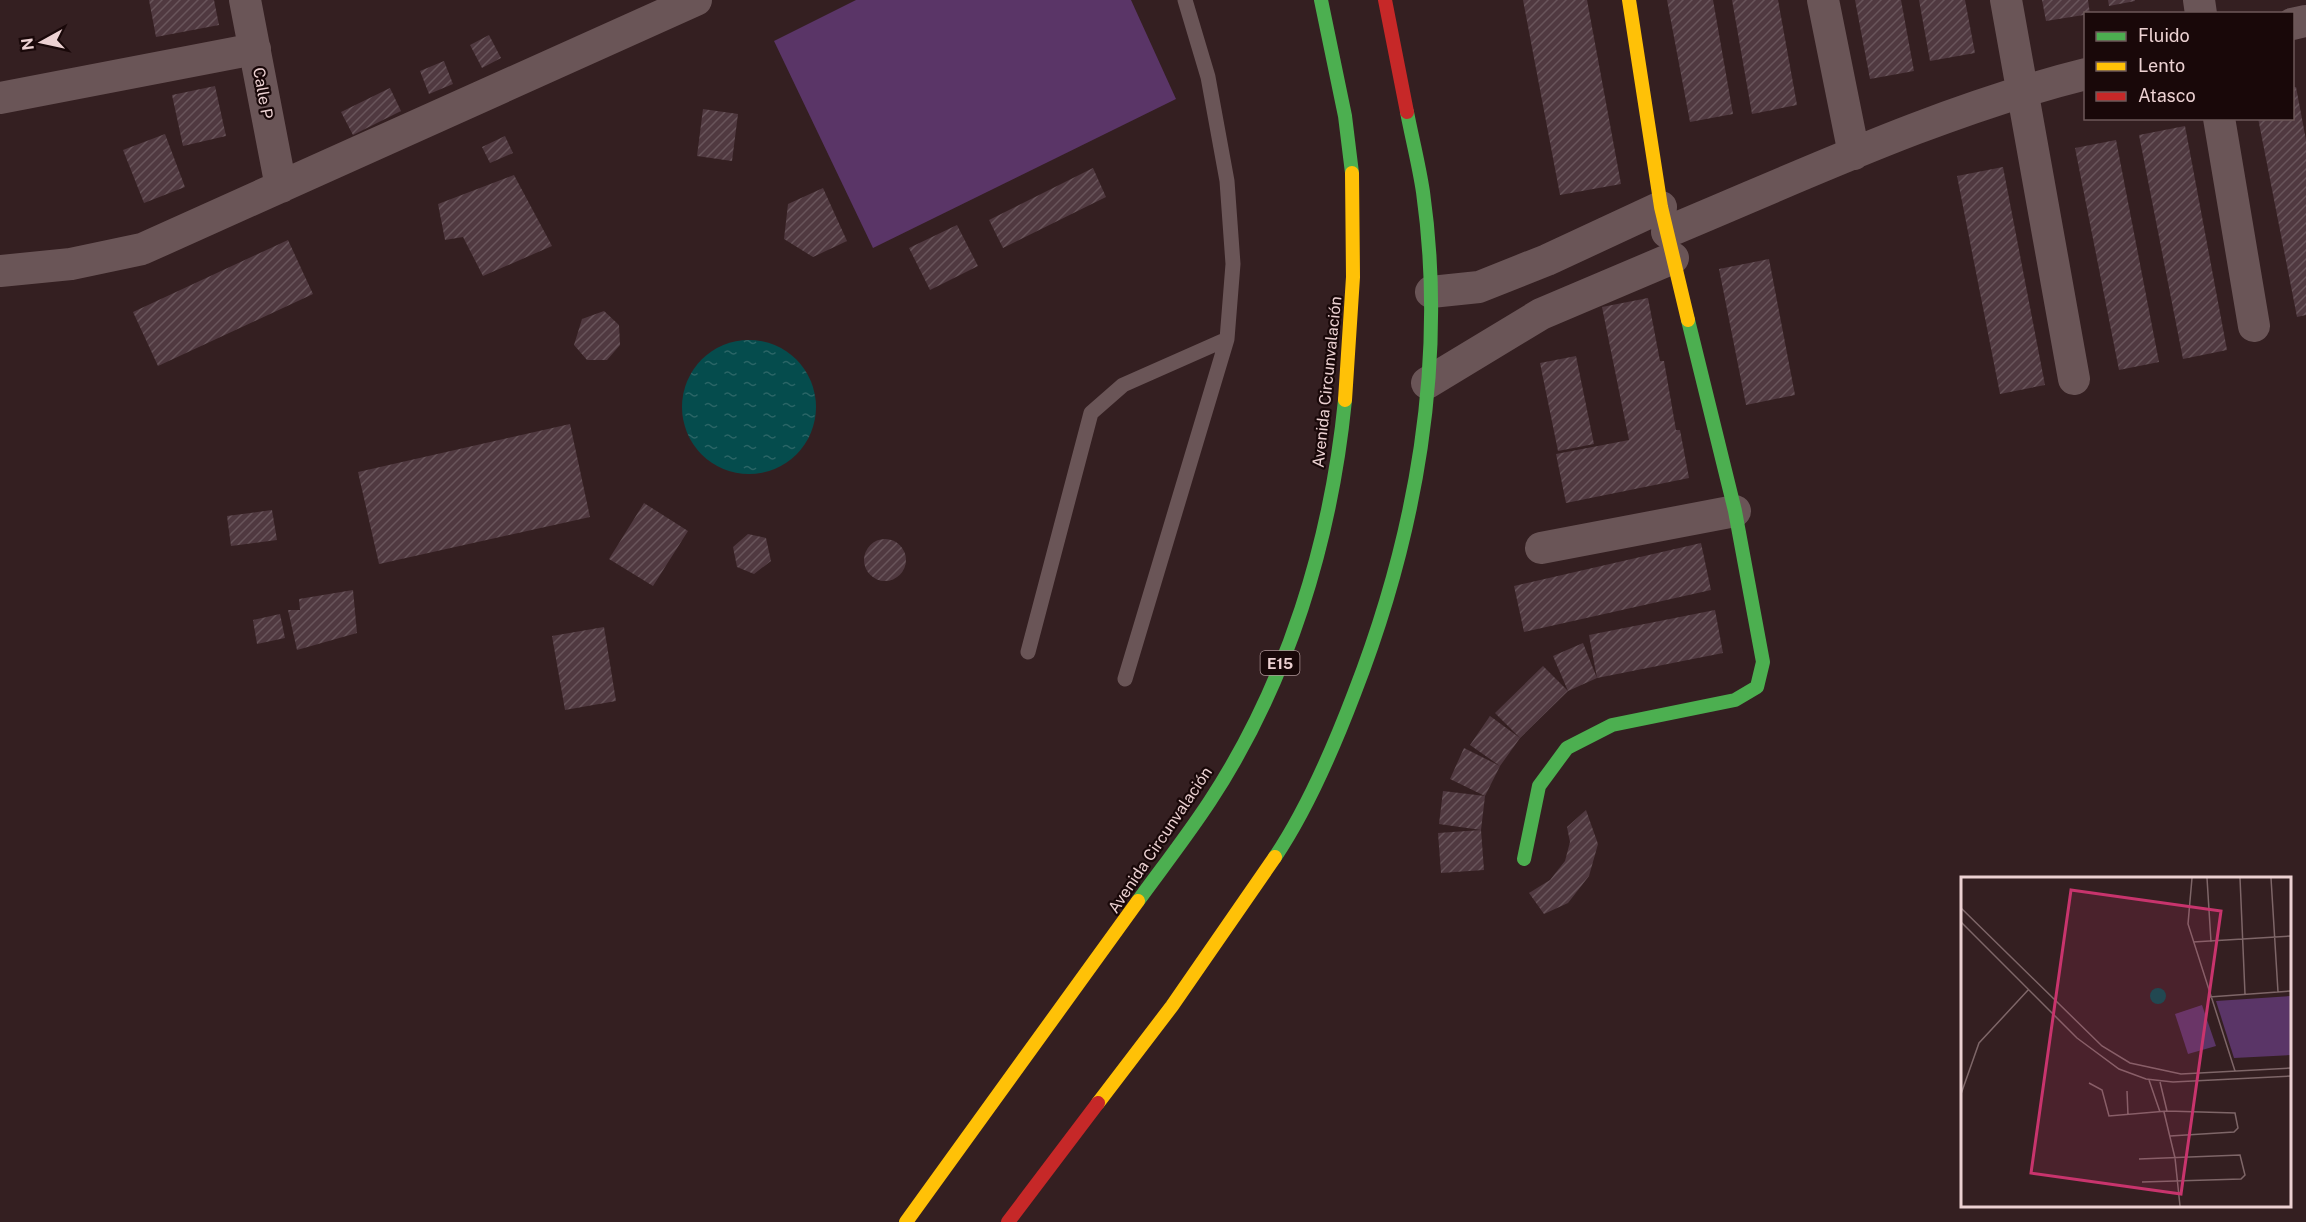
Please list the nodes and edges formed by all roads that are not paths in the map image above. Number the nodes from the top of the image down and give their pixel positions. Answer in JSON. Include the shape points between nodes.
{"nodes":[{"id":1,"x":245,"y":0,"type":"edge"},
{"id":2,"x":696,"y":0,"type":"edge"},
{"id":3,"x":1185,"y":0,"type":"edge"},
{"id":4,"x":1321,"y":0,"type":"edge"},
{"id":5,"x":1385,"y":0,"type":"edge"},
{"id":6,"x":1629,"y":0,"type":"edge"},
{"id":7,"x":1823,"y":0,"type":"edge"},
{"id":8,"x":2006,"y":0,"type":"edge"},
{"id":9,"x":255,"y":49,"type":"junction"},
{"id":10,"x":2084,"y":74,"type":"edge"},
{"id":11,"x":2022,"y":90,"type":"junction"},
{"id":12,"x":0,"y":98,"type":"edge"},
{"id":13,"x":2219,"y":120,"type":"edge"},
{"id":14,"x":1854,"y":154,"type":"junction"},
{"id":15,"x":280,"y":187,"type":"junction"},
{"id":16,"x":1667,"y":232,"type":"junction"},
{"id":17,"x":0,"y":271,"type":"edge"},
{"id":18,"x":1431,"y":292,"type":"junction"},
{"id":19,"x":2254,"y":326,"type":"dead end"},
{"id":20,"x":1227,"y":339,"type":"junction"},
{"id":21,"x":2074,"y":379,"type":"dead end"},
{"id":22,"x":1427,"y":382,"type":"junction"},
{"id":23,"x":1735,"y":511,"type":"junction"},
{"id":24,"x":1541,"y":548,"type":"dead end"},
{"id":25,"x":1028,"y":652,"type":"dead end"},
{"id":26,"x":1125,"y":679,"type":"dead end"},
{"id":27,"x":1524,"y":859,"type":"dead end"},
{"id":28,"x":906,"y":1222,"type":"edge"},
{"id":29,"x":1008,"y":1222,"type":"edge"}],
"edges":[{"from":1,"to":9,"type":"street","name":"Calle P"},
{"from":2,"to":15,"type":"street"},
{"from":3,"to":20,"type":"lane","via":[[1208,77],[1227,181],[1233,264]]},
{"from":4,"to":28,"type":"main road","name":"Avenida Circunvalación","number":"E15","via":[[1348,135],[1354,233],[1351,332],[1341,440],[1316,563],[1286,650],[1252,729],[1210,801]]},
{"from":5,"to":18,"type":"main road","via":[[1423,192]]},
{"from":6,"to":16,"type":"main road"},
{"from":7,"to":14,"type":"street"},
{"from":8,"to":11,"type":"street"},
{"from":9,"to":12,"type":"street"},
{"from":9,"to":15,"type":"street","name":"Calle P"},
{"from":10,"to":11,"type":"street"},
{"from":11,"to":14,"type":"street"},
{"from":11,"to":21,"type":"street"},
{"from":13,"to":19,"type":"street"},
{"from":14,"to":16,"type":"street"},
{"from":15,"to":17,"type":"street","via":[[142,249],[71,264]]},
{"from":16,"to":18,"type":"street","via":[[1547,260],[1479,287]]},
{"from":16,"to":22,"type":"street"},
{"from":16,"to":23,"type":"main road"},
{"from":18,"to":22,"type":"main road"},
{"from":20,"to":25,"type":"lane","via":[[1123,385],[1091,413]]},
{"from":20,"to":26,"type":"lane"},
{"from":22,"to":29,"type":"main road","via":[[1410,518],[1377,636],[1338,736],[1288,837],[1172,1006]]},
{"from":23,"to":24,"type":"street"},
{"from":23,"to":27,"type":"main road","via":[[1763,662],[1757,687],[1735,700],[1612,725],[1567,748],[1539,786]]}]}
